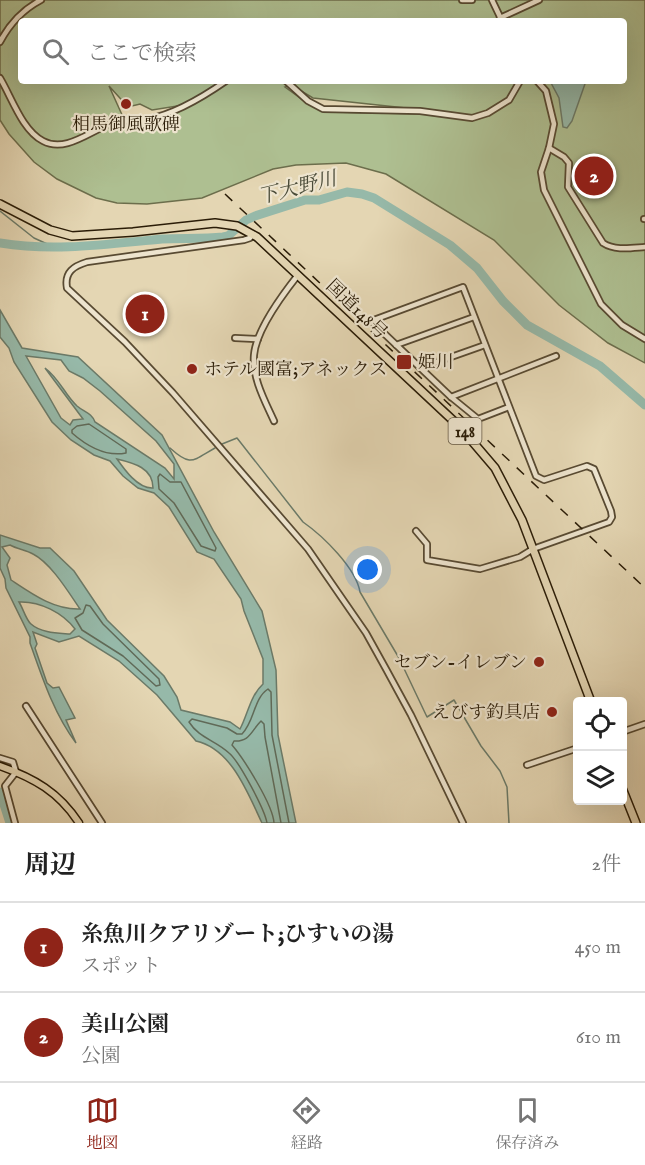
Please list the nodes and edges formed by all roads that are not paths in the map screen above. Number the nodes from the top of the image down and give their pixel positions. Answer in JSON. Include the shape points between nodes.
{"nodes":[{"id":1,"x":41,"y":0,"type":"edge"},
{"id":2,"x":462,"y":0,"type":"edge"},
{"id":3,"x":472,"y":0,"type":"edge"},
{"id":4,"x":492,"y":0,"type":"edge"},
{"id":5,"x":538,"y":0,"type":"edge"},
{"id":6,"x":501,"y":18,"type":"edge"},
{"id":7,"x":503,"y":18,"type":"edge"},
{"id":8,"x":0,"y":42,"type":"edge"},
{"id":9,"x":0,"y":78,"type":"edge"},
{"id":10,"x":222,"y":84,"type":"edge"},
{"id":11,"x":289,"y":84,"type":"edge"},
{"id":12,"x":518,"y":84,"type":"edge"},
{"id":13,"x":540,"y":84,"type":"edge"},
{"id":14,"x":549,"y":148,"type":"junction"},
{"id":15,"x":0,"y":204,"type":"edge"},
{"id":16,"x":253,"y":234,"type":"junction"},
{"id":17,"x":645,"y":247,"type":"edge"},
{"id":18,"x":299,"y":274,"type":"junction"},
{"id":19,"x":474,"y":317,"type":"junction"},
{"id":20,"x":235,"y":338,"type":"dead end"},
{"id":21,"x":258,"y":339,"type":"junction"},
{"id":22,"x":645,"y":339,"type":"edge"},
{"id":23,"x":396,"y":345,"type":"junction"},
{"id":24,"x":485,"y":345,"type":"junction"},
{"id":25,"x":556,"y":356,"type":"dead end"},
{"id":26,"x":420,"y":368,"type":"junction"},
{"id":27,"x":499,"y":379,"type":"junction"},
{"id":28,"x":451,"y":397,"type":"junction"},
{"id":29,"x":509,"y":407,"type":"junction"},
{"id":30,"x":274,"y":421,"type":"dead end"},
{"id":31,"x":416,"y":531,"type":"dead end"},
{"id":32,"x":533,"y":549,"type":"junction"},
{"id":33,"x":589,"y":697,"type":"edge"},
{"id":34,"x":26,"y":706,"type":"dead end"},
{"id":35,"x":645,"y":724,"type":"edge"},
{"id":36,"x":627,"y":730,"type":"edge"},
{"id":37,"x":573,"y":750,"type":"edge"},
{"id":38,"x":0,"y":758,"type":"edge"},
{"id":39,"x":527,"y":765,"type":"dead end"},
{"id":40,"x":0,"y":766,"type":"edge"},
{"id":41,"x":16,"y":771,"type":"junction"},
{"id":42,"x":627,"y":800,"type":"edge"},
{"id":43,"x":15,"y":823,"type":"edge"},
{"id":44,"x":79,"y":823,"type":"edge"},
{"id":45,"x":102,"y":823,"type":"edge"},
{"id":46,"x":463,"y":823,"type":"edge"},
{"id":47,"x":636,"y":823,"type":"edge"}],
"edges":[{"from":1,"to":8,"type":"street","via":[[10,24]]},
{"from":2,"to":3,"type":"street"},
{"from":4,"to":6,"type":"street"},
{"from":5,"to":7,"type":"street"},
{"from":9,"to":10,"type":"street","via":[[30,134],[53,144],[65,144],[116,122],[157,117],[201,98]]},
{"from":11,"to":12,"type":"street","via":[[308,101],[331,110],[420,111],[472,118],[508,100]]},
{"from":13,"to":14,"type":"street","via":[[546,91],[554,124]]},
{"from":14,"to":17,"type":"street","via":[[569,162],[568,187],[603,243],[619,249]]},
{"from":14,"to":22,"type":"street","via":[[541,172],[544,189],[581,268],[608,312]]},
{"from":15,"to":16,"type":"highway","name":"国道148号","number":"148","via":[[50,230],[72,236],[215,223],[234,225]]},
{"from":16,"to":18,"type":"highway","name":"国道148号","number":"148"},
{"from":16,"to":46,"type":"street","via":[[244,240],[87,262],[68,272],[67,288],[173,393],[308,549],[387,669]]},
{"from":18,"to":21,"type":"street","via":[[277,302]]},
{"from":18,"to":32,"type":"highway","name":"国道148号","number":"148","via":[[473,440],[504,482]]},
{"from":19,"to":23,"type":"street"},
{"from":19,"to":23,"type":"street","via":[[463,287],[371,321]]},
{"from":19,"to":24,"type":"street"},
{"from":20,"to":21,"type":"street"},
{"from":21,"to":30,"type":"street","via":[[254,356],[259,386]]},
{"from":23,"to":26,"type":"street"},
{"from":24,"to":26,"type":"street"},
{"from":24,"to":27,"type":"street"},
{"from":25,"to":27,"type":"street"},
{"from":26,"to":28,"type":"street"},
{"from":27,"to":28,"type":"street"},
{"from":27,"to":29,"type":"street"},
{"from":28,"to":29,"type":"street","via":[[478,419]]},
{"from":29,"to":32,"type":"street","via":[[536,476],[544,480],[587,466],[594,469],[611,511],[609,522]]},
{"from":31,"to":32,"type":"street","via":[[427,544],[428,560],[463,568],[480,569]]},
{"from":32,"to":33,"type":"highway","name":"国道148号","number":"148"},
{"from":34,"to":45,"type":"street"},
{"from":35,"to":36,"type":"street"},
{"from":37,"to":39,"type":"street"},
{"from":38,"to":41,"type":"street","via":[[14,762]]},
{"from":40,"to":41,"type":"main road"},
{"from":41,"to":43,"type":"street","via":[[5,786]]},
{"from":41,"to":44,"type":"main road","via":[[41,783]]},
{"from":42,"to":47,"type":"highway"}]}
